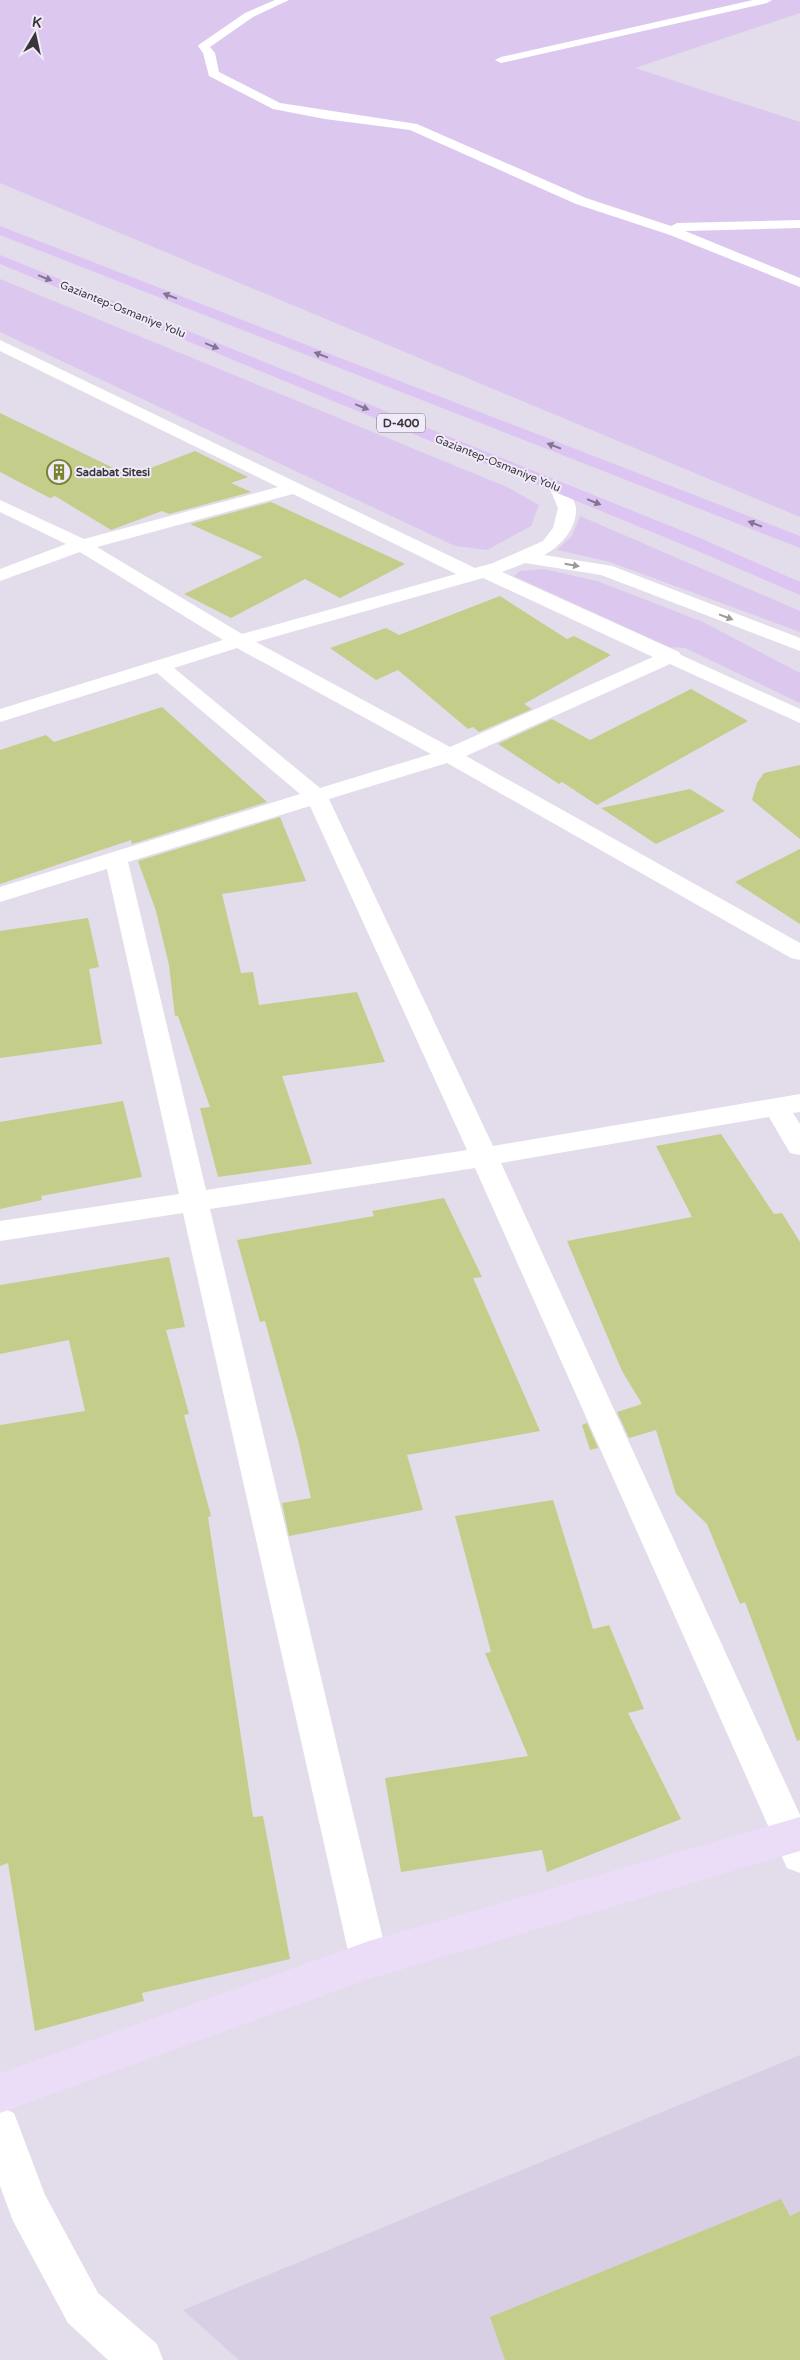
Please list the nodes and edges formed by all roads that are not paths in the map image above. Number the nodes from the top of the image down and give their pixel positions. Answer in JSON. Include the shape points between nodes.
{"nodes":[{"id":1,"x":284,"y":0,"type":"edge"},
{"id":2,"x":767,"y":0,"type":"edge"},
{"id":3,"x":501,"y":60,"type":"dead end"},
{"id":4,"x":800,"y":224,"type":"edge"},
{"id":5,"x":660,"y":227,"type":"junction"},
{"id":6,"x":0,"y":230,"type":"edge"},
{"id":7,"x":0,"y":259,"type":"edge"},
{"id":8,"x":800,"y":283,"type":"edge"},
{"id":9,"x":3,"y":350,"type":"edge"},
{"id":10,"x":558,"y":487,"type":"junction"},
{"id":11,"x":294,"y":488,"type":"junction"},
{"id":12,"x":0,"y":505,"type":"edge"},
{"id":13,"x":800,"y":542,"type":"edge"},
{"id":14,"x":82,"y":545,"type":"junction"},
{"id":15,"x":524,"y":557,"type":"junction"},
{"id":16,"x":480,"y":573,"type":"junction"},
{"id":17,"x":0,"y":575,"type":"edge"},
{"id":18,"x":800,"y":589,"type":"edge"},
{"id":19,"x":239,"y":641,"type":"junction"},
{"id":20,"x":800,"y":645,"type":"edge"},
{"id":21,"x":672,"y":656,"type":"junction"},
{"id":22,"x":160,"y":666,"type":"junction"},
{"id":23,"x":1,"y":714,"type":"edge"},
{"id":24,"x":800,"y":717,"type":"edge"},
{"id":25,"x":449,"y":755,"type":"junction"},
{"id":26,"x":317,"y":797,"type":"junction"},
{"id":27,"x":116,"y":859,"type":"junction"},
{"id":28,"x":0,"y":896,"type":"edge"},
{"id":29,"x":800,"y":953,"type":"edge"},
{"id":30,"x":788,"y":1105,"type":"edge"},
{"id":31,"x":800,"y":1146,"type":"edge"},
{"id":32,"x":484,"y":1157,"type":"junction"},
{"id":33,"x":194,"y":1203,"type":"junction"},
{"id":34,"x":0,"y":1231,"type":"edge"},
{"id":35,"x":797,"y":1842,"type":"edge"},
{"id":36,"x":369,"y":1960,"type":"junction"},
{"id":37,"x":0,"y":2093,"type":"edge"},
{"id":38,"x":0,"y":2127,"type":"edge"},
{"id":39,"x":141,"y":2360,"type":"edge"}],
"edges":[{"from":1,"to":5,"type":"street","via":[[250,15],[204,46],[213,74],[277,106],[413,127],[581,202]]},
{"from":2,"to":3,"type":"street"},
{"from":4,"to":5,"type":"street"},
{"from":5,"to":8,"type":"street"},
{"from":13,"to":6,"type":"highway","number":"D-400","one_way":true},
{"from":7,"to":10,"type":"highway","name":"Gaziantep-Osmaniye Yolu","number":"D-400","one_way":true},
{"from":9,"to":11,"type":"street"},
{"from":10,"to":15,"type":"street","via":[[567,508],[562,529],[550,545]]},
{"from":10,"to":18,"type":"highway","name":"Gaziantep-Osmaniye Yolu","number":"D-400","one_way":true},
{"from":11,"to":14,"type":"street"},
{"from":11,"to":16,"type":"street"},
{"from":12,"to":14,"type":"street"},
{"from":14,"to":17,"type":"street"},
{"from":14,"to":19,"type":"street"},
{"from":15,"to":16,"type":"street"},
{"from":15,"to":20,"type":"street","one_way":true,"via":[[605,570]]},
{"from":16,"to":19,"type":"street"},
{"from":16,"to":21,"type":"street"},
{"from":19,"to":22,"type":"street"},
{"from":19,"to":25,"type":"street"},
{"from":21,"to":24,"type":"street"},
{"from":21,"to":25,"type":"street"},
{"from":22,"to":23,"type":"street"},
{"from":22,"to":26,"type":"street"},
{"from":25,"to":26,"type":"street"},
{"from":25,"to":29,"type":"street"},
{"from":26,"to":27,"type":"street"},
{"from":26,"to":32,"type":"street"},
{"from":27,"to":28,"type":"street"},
{"from":27,"to":33,"type":"street"},
{"from":30,"to":31,"type":"street"},
{"from":30,"to":32,"type":"street"},
{"from":32,"to":33,"type":"street"},
{"from":32,"to":35,"type":"street"},
{"from":33,"to":34,"type":"street"},
{"from":33,"to":36,"type":"street"},
{"from":35,"to":36,"type":"main road"},
{"from":36,"to":37,"type":"main road"},
{"from":38,"to":39,"type":"street","via":[[28,2206],[83,2308]]}]}
